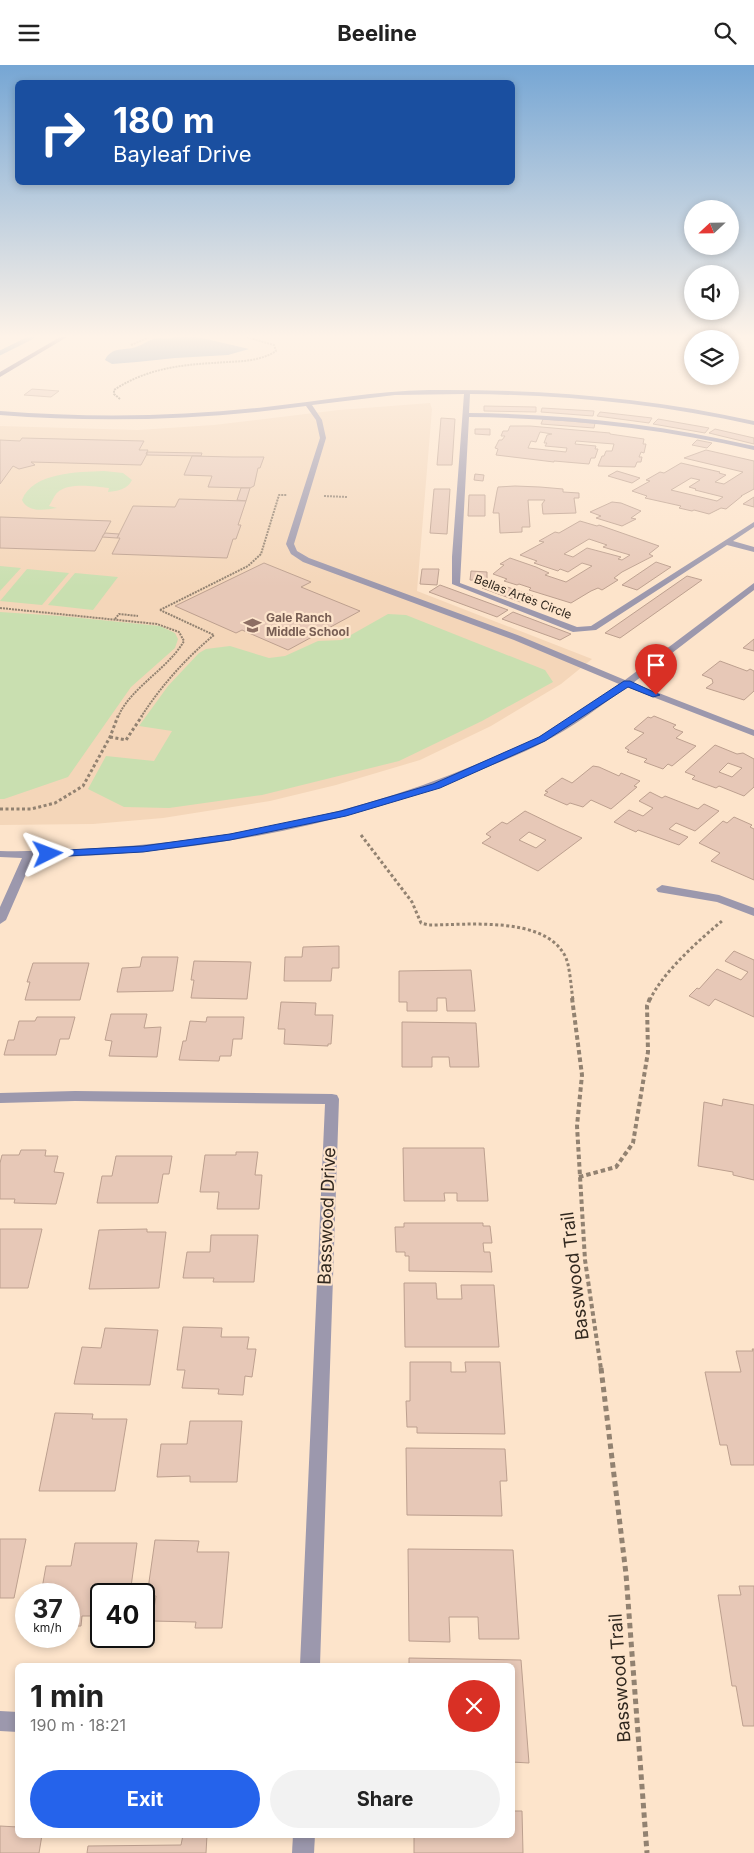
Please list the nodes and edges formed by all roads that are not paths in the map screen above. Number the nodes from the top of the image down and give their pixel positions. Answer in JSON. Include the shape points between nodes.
{"nodes":[{"id":1,"x":320,"y":420,"type":"edge"},
{"id":2,"x":465,"y":420,"type":"edge"},
{"id":3,"x":586,"y":420,"type":"edge"},
{"id":4,"x":754,"y":448,"type":"edge"},
{"id":5,"x":754,"y":524,"type":"edge"},
{"id":6,"x":727,"y":542,"type":"junction"},
{"id":7,"x":754,"y":550,"type":"edge"},
{"id":8,"x":754,"y":586,"type":"edge"},
{"id":9,"x":627,"y":683,"type":"junction"},
{"id":10,"x":754,"y":733,"type":"edge"},
{"id":11,"x":0,"y":854,"type":"edge"},
{"id":12,"x":29,"y":855,"type":"junction"},
{"id":13,"x":662,"y":889,"type":"dead end"},
{"id":14,"x":754,"y":912,"type":"edge"},
{"id":15,"x":0,"y":919,"type":"edge"},
{"id":16,"x":0,"y":1098,"type":"edge"},
{"id":17,"x":310,"y":1663,"type":"edge"},
{"id":18,"x":0,"y":1721,"type":"edge"},
{"id":19,"x":15,"y":1722,"type":"edge"},
{"id":20,"x":304,"y":1838,"type":"edge"},
{"id":21,"x":304,"y":1853,"type":"edge"}],
"edges":[{"from":1,"to":9,"type":"street","via":[[323,438],[290,545],[294,552],[306,560]]},
{"from":2,"to":6,"type":"street","name":"Bellas Artes Circle","via":[[456,584],[576,630],[593,629]]},
{"from":3,"to":4,"type":"street","via":[[653,428]]},
{"from":5,"to":6,"type":"street","name":"Bellas Artes Circle"},
{"from":6,"to":7,"type":"street"},
{"from":8,"to":9,"type":"street"},
{"from":9,"to":10,"type":"street"},
{"from":9,"to":12,"type":"street","via":[[542,739],[460,776],[402,797],[282,828],[230,837],[143,849]]},
{"from":11,"to":12,"type":"street"},
{"from":12,"to":15,"type":"street"},
{"from":13,"to":14,"type":"street","via":[[719,899]]},
{"from":16,"to":17,"type":"street","name":"Basswood Drive","via":[[332,1099]]},
{"from":18,"to":19,"type":"street"},
{"from":20,"to":21,"type":"street"}]}
